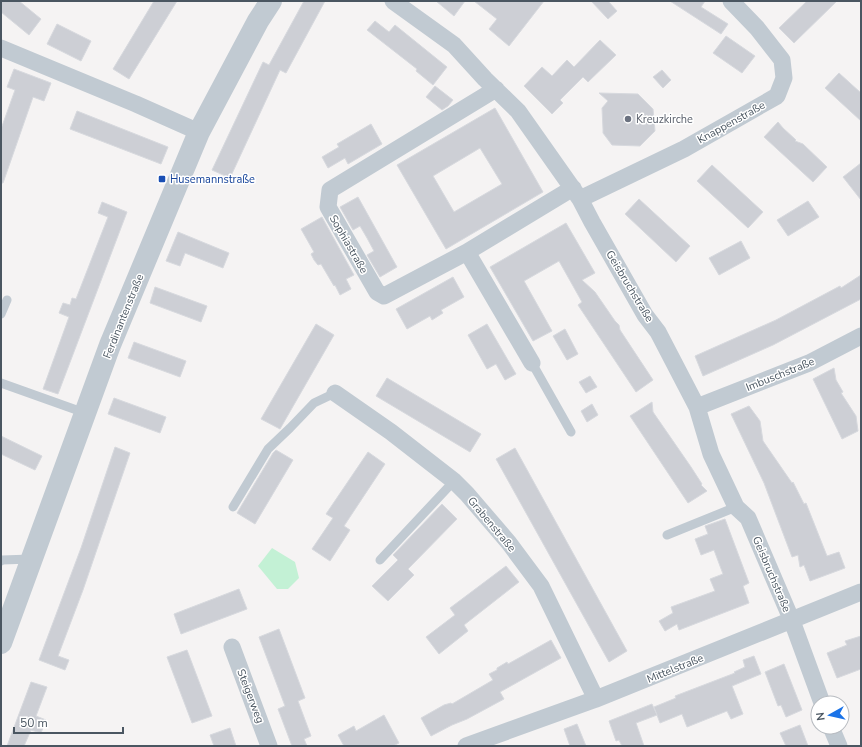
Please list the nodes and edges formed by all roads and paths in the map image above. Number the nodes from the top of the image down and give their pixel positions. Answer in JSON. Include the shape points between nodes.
{"nodes":[{"id":1,"x":271,"y":1,"type":"edge"},
{"id":2,"x":393,"y":1,"type":"edge"},
{"id":3,"x":731,"y":1,"type":"edge"},
{"id":4,"x":1,"y":48,"type":"edge"},
{"id":5,"x":496,"y":89,"type":"junction"},
{"id":6,"x":199,"y":132,"type":"junction"},
{"id":7,"x":576,"y":193,"type":"junction"},
{"id":8,"x":467,"y":252,"type":"junction"},
{"id":9,"x":7,"y":300,"type":"dead end"},
{"id":10,"x":1,"y":314,"type":"edge"},
{"id":11,"x":861,"y":336,"type":"edge"},
{"id":12,"x":532,"y":363,"type":"joint"},
{"id":13,"x":1,"y":383,"type":"edge"},
{"id":14,"x":335,"y":393,"type":"joint"},
{"id":15,"x":697,"y":407,"type":"junction"},
{"id":16,"x":85,"y":413,"type":"junction"},
{"id":17,"x":571,"y":432,"type":"dead end"},
{"id":18,"x":454,"y":481,"type":"junction"},
{"id":19,"x":233,"y":507,"type":"dead end"},
{"id":20,"x":736,"y":508,"type":"junction"},
{"id":21,"x":667,"y":535,"type":"dead end"},
{"id":22,"x":31,"y":559,"type":"junction"},
{"id":23,"x":380,"y":560,"type":"dead end"},
{"id":24,"x":1,"y":561,"type":"edge"},
{"id":25,"x":861,"y":592,"type":"edge"},
{"id":26,"x":792,"y":621,"type":"junction"},
{"id":27,"x":1,"y":644,"type":"edge"},
{"id":28,"x":232,"y":647,"type":"dead end"},
{"id":29,"x":819,"y":695,"type":"edge"},
{"id":30,"x":596,"y":699,"type":"junction"},
{"id":31,"x":834,"y":735,"type":"edge"},
{"id":32,"x":488,"y":742,"type":"edge"},
{"id":33,"x":269,"y":746,"type":"edge"},
{"id":34,"x":466,"y":746,"type":"edge"},
{"id":35,"x":839,"y":746,"type":"edge"}],
"edges":[{"from":1,"to":6,"type":"street","name":"Ferdinantenstraße","via":[[258,20]]},
{"from":2,"to":5,"type":"street","name":"Geisbruchstraße","via":[[454,45]]},
{"from":3,"to":7,"type":"street","name":"Knappenstraße","via":[[757,28],[782,60],[784,78],[777,96],[684,149]]},
{"from":4,"to":6,"type":"street"},
{"from":5,"to":7,"type":"street","name":"Geisbruchstraße","via":[[518,111]]},
{"from":5,"to":8,"type":"street","name":"Sophiastraße","via":[[330,190],[328,207],[377,292],[384,296]]},
{"from":6,"to":16,"type":"street","name":"Ferdinantenstraße","via":[[110,345]]},
{"from":7,"to":8,"type":"street","name":"Sophiastraße"},
{"from":7,"to":15,"type":"street","name":"Geisbruchstraße","via":[[645,315],[658,332]]},
{"from":8,"to":12,"type":"street"},
{"from":9,"to":10,"type":"lane"},
{"from":11,"to":15,"type":"street","name":"Imbuschstraße","via":[[809,363]]},
{"from":12,"to":17,"type":"lane"},
{"from":13,"to":16,"type":"lane"},
{"from":14,"to":18,"type":"street","name":"Grabenstraße"},
{"from":14,"to":19,"type":"lane","via":[[314,403],[268,449]]},
{"from":15,"to":20,"type":"street","name":"Geisbruchstraße","via":[[711,454]]},
{"from":16,"to":22,"type":"street","name":"Ferdinantenstraße"},
{"from":18,"to":23,"type":"lane"},
{"from":18,"to":30,"type":"street","name":"Grabenstraße","via":[[509,543],[541,586]]},
{"from":20,"to":21,"type":"lane"},
{"from":20,"to":26,"type":"street","name":"Geisbruchstraße","via":[[748,518]]},
{"from":22,"to":24,"type":"lane"},
{"from":22,"to":27,"type":"street","name":"Ferdinantenstraße"},
{"from":25,"to":26,"type":"street","name":"Mittelstraße"},
{"from":26,"to":29,"type":"street","name":"Geisbruchstraße"},
{"from":26,"to":30,"type":"street","name":"Mittelstraße"},
{"from":28,"to":33,"type":"street","name":"Steigerweg"},
{"from":30,"to":32,"type":"street","name":"Mittelstraße"},
{"from":31,"to":35,"type":"street"},
{"from":32,"to":34,"type":"street","name":"Mittelstraße"}]}
